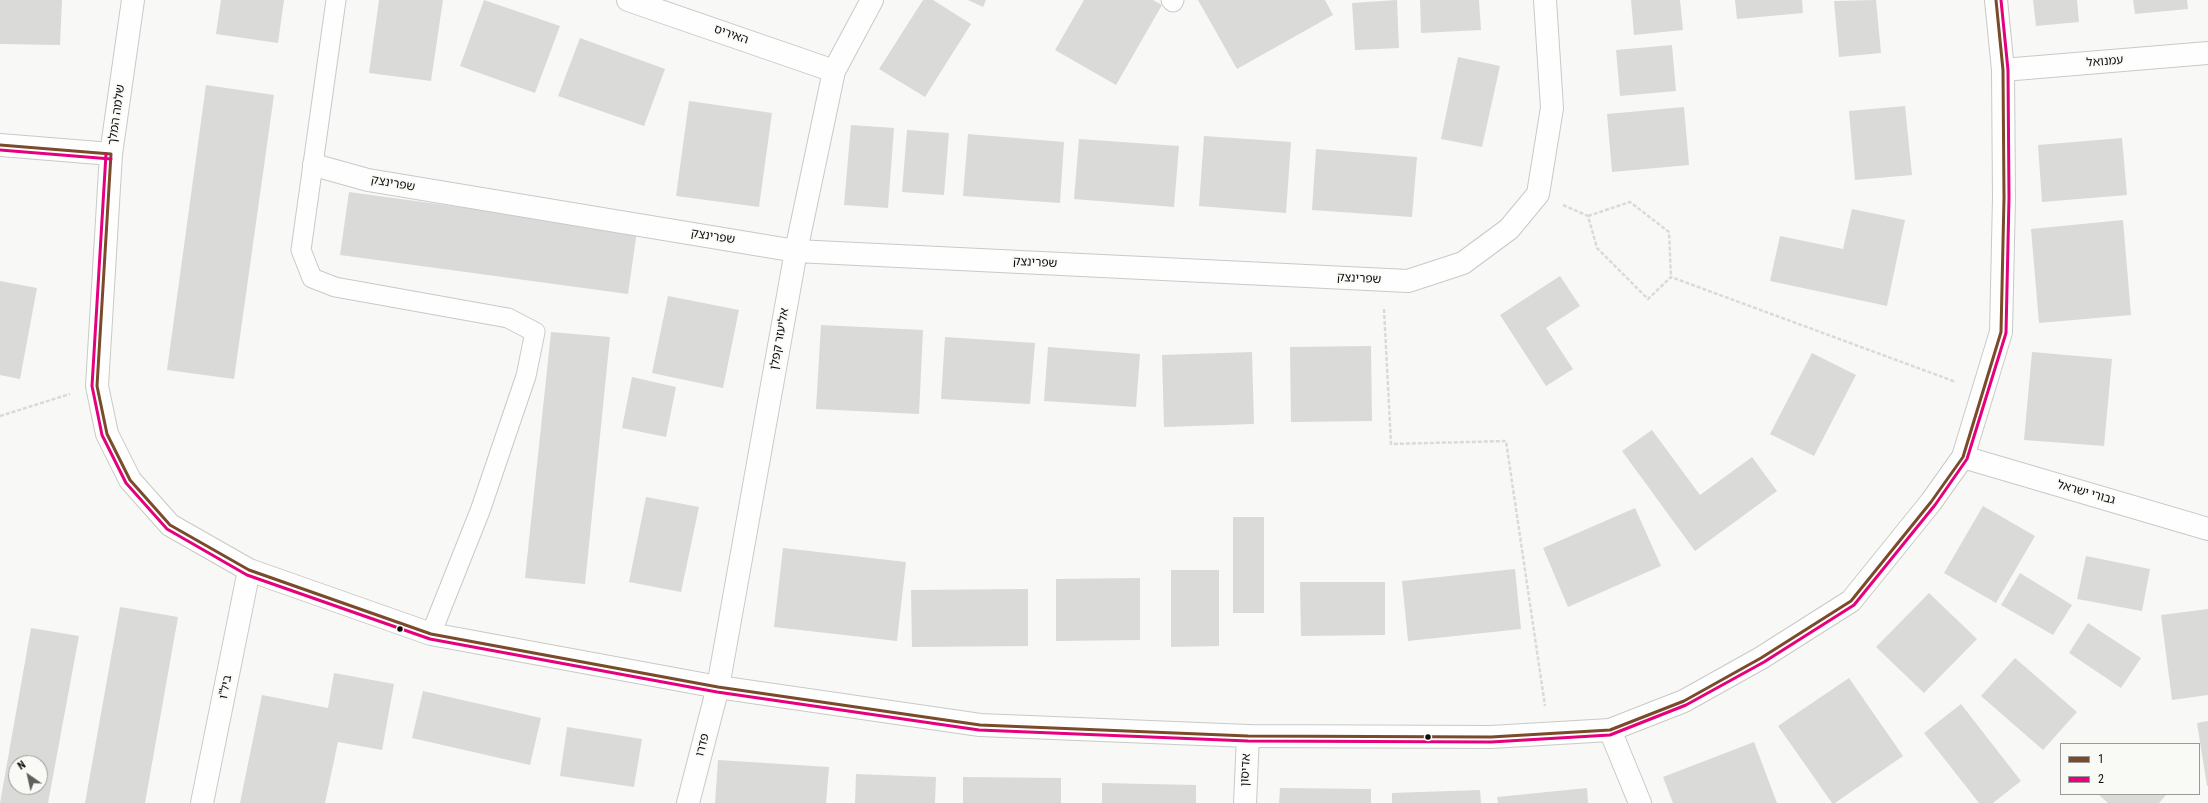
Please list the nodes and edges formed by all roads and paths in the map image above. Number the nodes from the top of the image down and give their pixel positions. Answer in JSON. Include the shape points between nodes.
{"nodes":[{"id":1,"x":133,"y":0,"type":"edge"},
{"id":2,"x":336,"y":0,"type":"edge"},
{"id":3,"x":628,"y":0,"type":"edge"},
{"id":4,"x":872,"y":0,"type":"edge"},
{"id":5,"x":1171,"y":0,"type":"edge"},
{"id":6,"x":1174,"y":0,"type":"edge"},
{"id":7,"x":1545,"y":0,"type":"edge"},
{"id":8,"x":1996,"y":0,"type":"edge"},
{"id":9,"x":2208,"y":54,"type":"edge"},
{"id":10,"x":2003,"y":70,"type":"junction"},
{"id":11,"x":834,"y":71,"type":"junction"},
{"id":12,"x":0,"y":145,"type":"edge"},
{"id":13,"x":111,"y":154,"type":"junction"},
{"id":14,"x":314,"y":165,"type":"junction"},
{"id":15,"x":1538,"y":194,"type":"junction"},
{"id":16,"x":1588,"y":216,"type":"junction"},
{"id":17,"x":796,"y":251,"type":"junction"},
{"id":18,"x":1671,"y":277,"type":"junction"},
{"id":19,"x":1383,"y":280,"type":"junction"},
{"id":20,"x":97,"y":386,"type":"junction"},
{"id":21,"x":1983,"y":392,"type":"junction"},
{"id":22,"x":0,"y":416,"type":"edge"},
{"id":23,"x":1963,"y":457,"type":"junction"},
{"id":24,"x":2208,"y":529,"type":"edge"},
{"id":25,"x":249,"y":570,"type":"junction"},
{"id":26,"x":431,"y":634,"type":"junction"},
{"id":27,"x":718,"y":687,"type":"junction"},
{"id":28,"x":1610,"y":730,"type":"junction"},
{"id":29,"x":1549,"y":734,"type":"junction"},
{"id":30,"x":1248,"y":736,"type":"junction"},
{"id":31,"x":202,"y":803,"type":"edge"},
{"id":32,"x":688,"y":803,"type":"edge"},
{"id":33,"x":1245,"y":803,"type":"edge"},
{"id":34,"x":1640,"y":803,"type":"edge"}],
"edges":[{"from":1,"to":13,"type":"street","name":"שלמה המלך"},
{"from":2,"to":14,"type":"lane"},
{"from":3,"to":11,"type":"street","name":"האיריס"},
{"from":4,"to":11,"type":"street","name":"אליעזר קפלן"},
{"from":5,"to":6,"type":"lane"},
{"from":7,"to":15,"type":"street","via":[[1552,108]]},
{"from":8,"to":10,"type":"street","name":"שלמה המלך"},
{"from":9,"to":10,"type":"street","name":"עמנואל"},
{"from":10,"to":21,"type":"street","name":"שלמה המלך","via":[[2001,332]]},
{"from":11,"to":17,"type":"street","name":"אליעזר קפלן"},
{"from":12,"to":13,"type":"street"},
{"from":13,"to":20,"type":"street","name":"שלמה המלך"},
{"from":14,"to":17,"type":"street","name":"שפרינצק","via":[[368,180]]},
{"from":14,"to":26,"type":"lane","via":[[301,250],[312,278],[335,287],[508,318],[535,332],[526,376],[483,504]]},
{"from":15,"to":16,"type":"path"},
{"from":15,"to":19,"type":"street","name":"שפרינצק","via":[[1509,229],[1463,263],[1408,281]]},
{"from":16,"to":18,"type":"path","via":[[1597,248],[1648,299]]},
{"from":16,"to":18,"type":"path","via":[[1630,202],[1669,232]]},
{"from":17,"to":19,"type":"street","name":"שפרינצק"},
{"from":17,"to":27,"type":"street","name":"אליעזר קפלן"},
{"from":18,"to":21,"type":"path"},
{"from":19,"to":29,"type":"path","via":[[1391,444],[1506,441]]},
{"from":20,"to":22,"type":"path"},
{"from":20,"to":25,"type":"street","name":"שלמה המלך","via":[[108,434],[130,480],[170,525]]},
{"from":21,"to":23,"type":"street","name":"שלמה המלך"},
{"from":23,"to":24,"type":"street","name":"גבורי ישראל"},
{"from":23,"to":28,"type":"street","name":"שלמה המלך","via":[[1931,502],[1851,601],[1761,658],[1684,701]]},
{"from":25,"to":26,"type":"street","name":"שלמה המלך"},
{"from":25,"to":31,"type":"street","name":"ביל\"ו"},
{"from":26,"to":27,"type":"street","name":"שלמה המלך"},
{"from":27,"to":30,"type":"street","name":"שלמה המלך","via":[[980,725]]},
{"from":27,"to":32,"type":"street","name":"פדרו"},
{"from":28,"to":29,"type":"street","name":"שלמה המלך"},
{"from":28,"to":34,"type":"street"},
{"from":29,"to":30,"type":"street","name":"שלמה המלך","via":[[1491,737]]},
{"from":30,"to":33,"type":"street","name":"אדיסון"}]}
